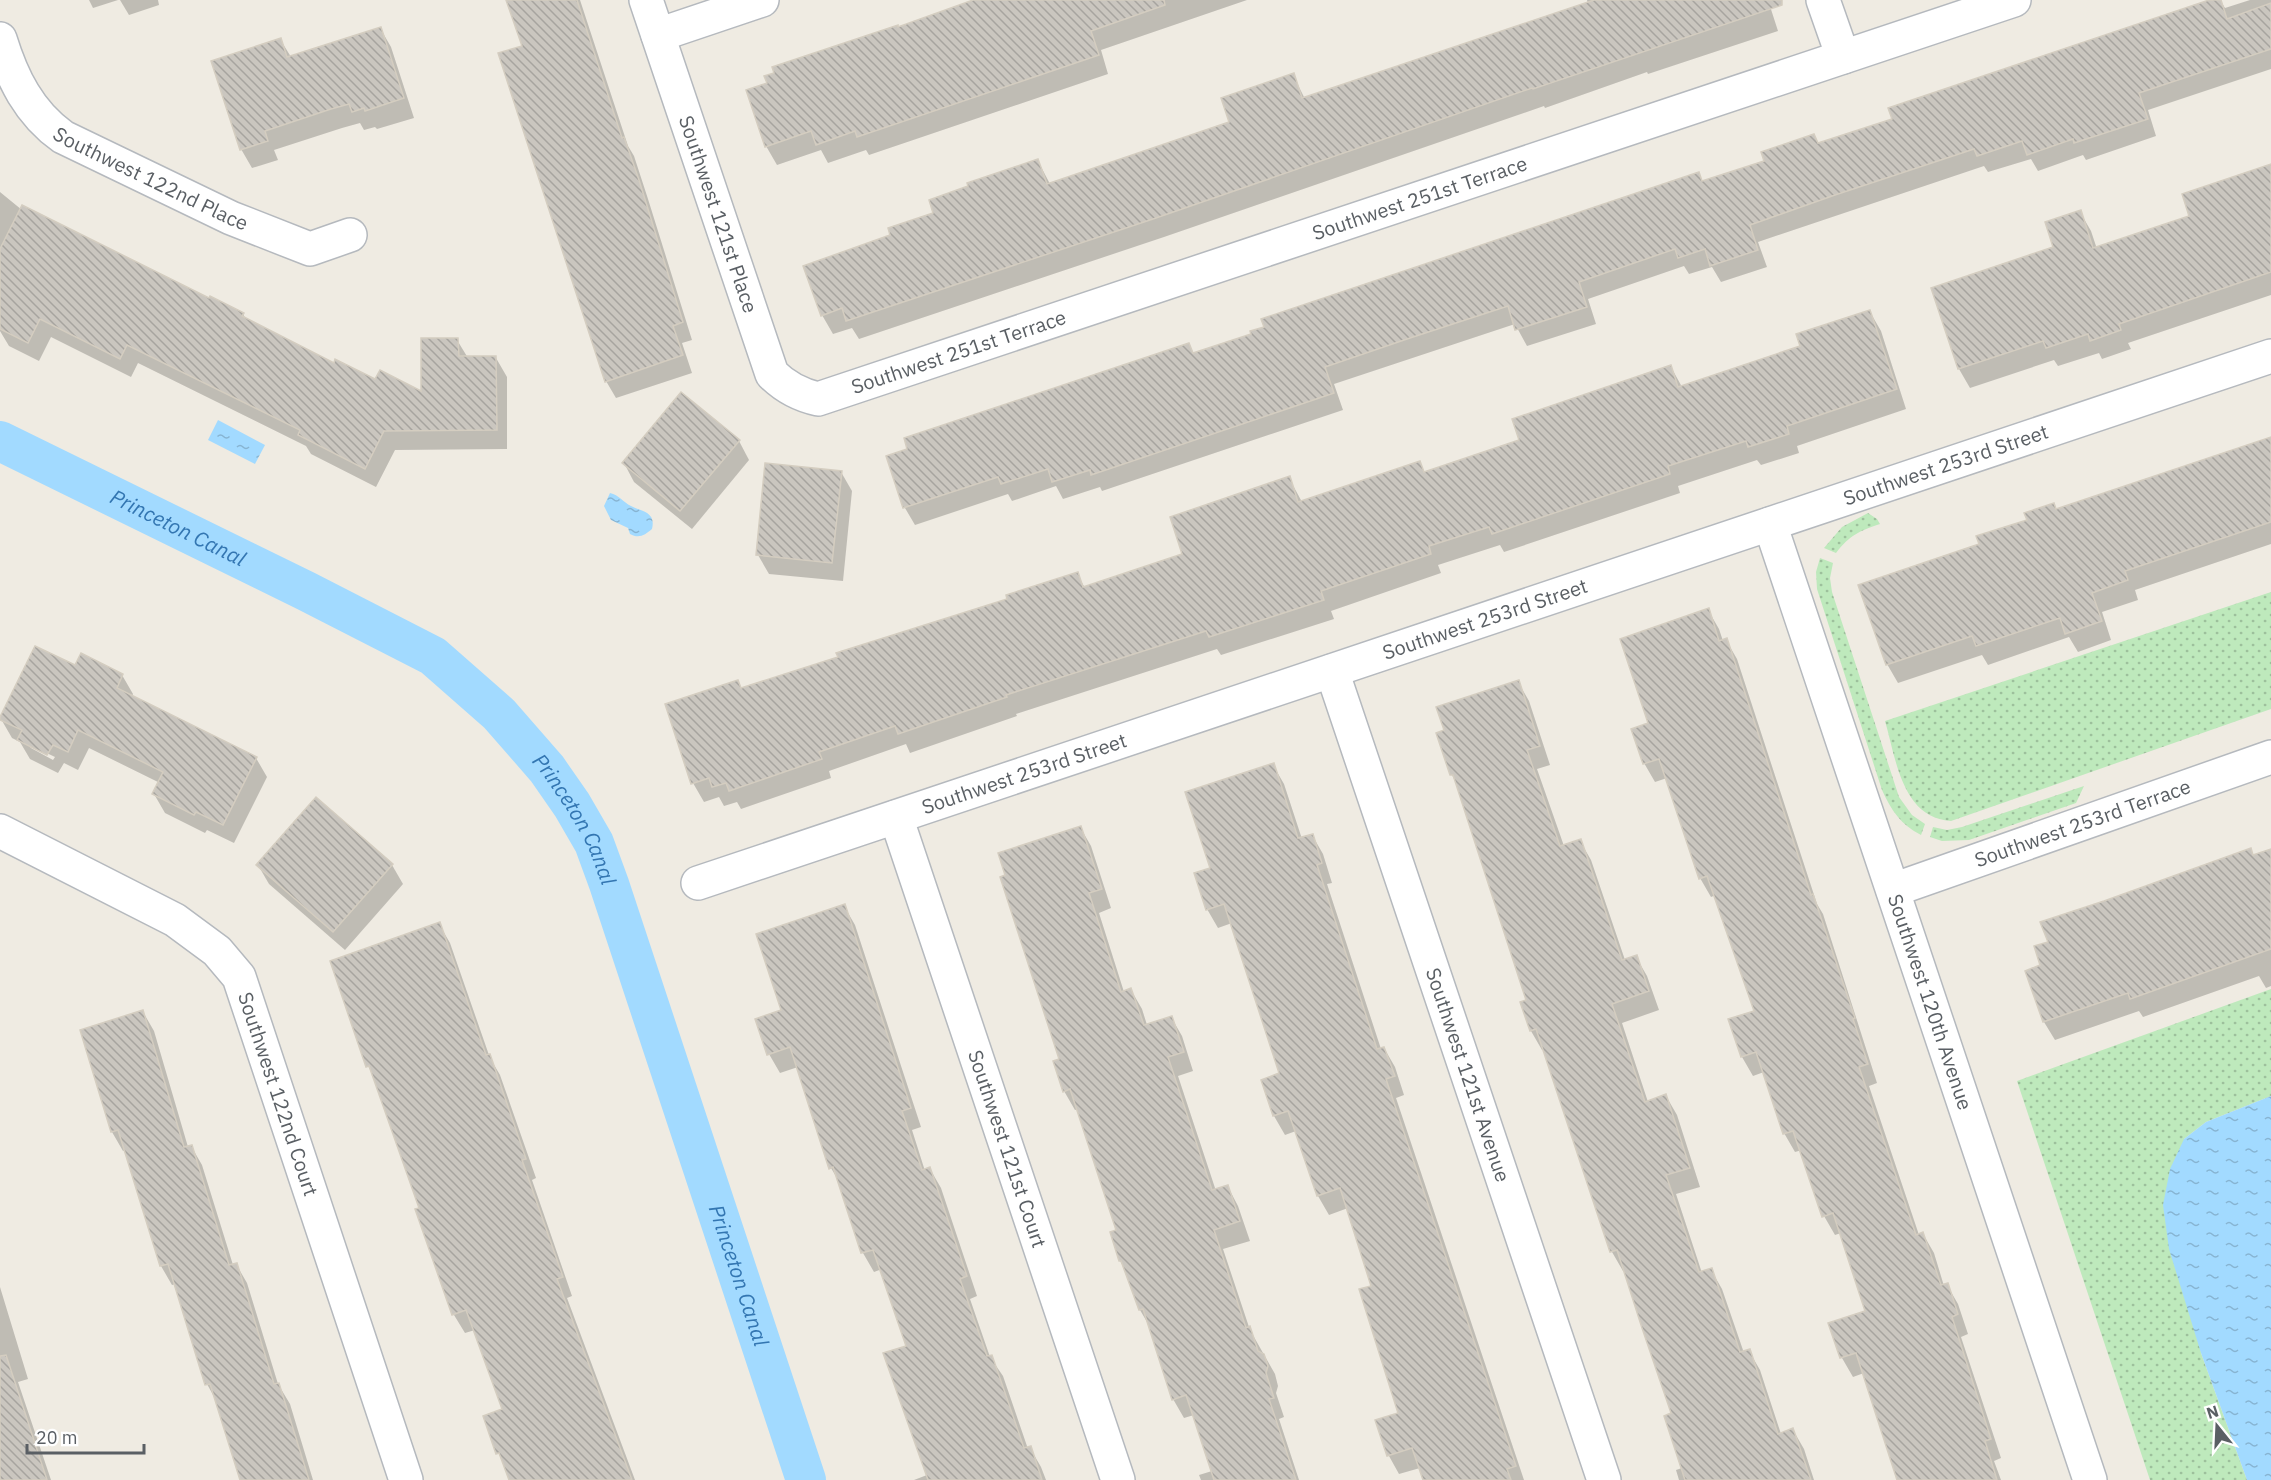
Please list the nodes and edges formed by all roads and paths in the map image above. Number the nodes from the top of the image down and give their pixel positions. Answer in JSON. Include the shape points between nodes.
{"nodes":[{"id":1,"x":646,"y":0,"type":"edge"},
{"id":2,"x":762,"y":0,"type":"edge"},
{"id":3,"x":1823,"y":0,"type":"edge"},
{"id":4,"x":2014,"y":0,"type":"edge"},
{"id":5,"x":658,"y":35,"type":"junction"},
{"id":6,"x":0,"y":39,"type":"edge"},
{"id":7,"x":1843,"y":57,"type":"junction"},
{"id":8,"x":350,"y":235,"type":"dead end"},
{"id":9,"x":2271,"y":356,"type":"edge"},
{"id":10,"x":824,"y":398,"type":"joint"},
{"id":11,"x":1770,"y":524,"type":"junction"},
{"id":12,"x":1332,"y":671,"type":"junction"},
{"id":13,"x":2271,"y":757,"type":"edge"},
{"id":14,"x":896,"y":817,"type":"junction"},
{"id":15,"x":0,"y":831,"type":"edge"},
{"id":16,"x":698,"y":883,"type":"dead end"},
{"id":17,"x":1893,"y":890,"type":"junction"},
{"id":18,"x":406,"y":1480,"type":"edge"},
{"id":19,"x":1118,"y":1480,"type":"edge"},
{"id":20,"x":1604,"y":1480,"type":"edge"},
{"id":21,"x":2090,"y":1480,"type":"edge"}],
"edges":[{"from":1,"to":5,"type":"street","name":"Southwest 121st Place"},
{"from":2,"to":5,"type":"street"},
{"from":3,"to":7,"type":"street"},
{"from":4,"to":7,"type":"street","name":"Southwest 251st Terrace"},
{"from":5,"to":10,"type":"street","name":"Southwest 121st Place","via":[[772,374],[802,395]]},
{"from":6,"to":8,"type":"street","name":"Southwest 122nd Place","via":[[24,98],[63,137],[231,218],[310,249]]},
{"from":7,"to":10,"type":"street","name":"Southwest 251st Terrace"},
{"from":9,"to":11,"type":"street","name":"Southwest 253rd Street"},
{"from":11,"to":12,"type":"street","name":"Southwest 253rd Street"},
{"from":11,"to":17,"type":"street","name":"Southwest 120th Avenue"},
{"from":12,"to":14,"type":"street","name":"Southwest 253rd Street"},
{"from":12,"to":20,"type":"street","name":"Southwest 121st Avenue"},
{"from":13,"to":17,"type":"street","name":"Southwest 253rd Terrace"},
{"from":14,"to":16,"type":"street","name":"Southwest 253rd Street"},
{"from":14,"to":19,"type":"street","name":"Southwest 121st Court"},
{"from":15,"to":18,"type":"street","name":"Southwest 122nd Court","via":[[175,920],[217,951],[239,977]]},
{"from":17,"to":21,"type":"street","name":"Southwest 120th Avenue"}]}
